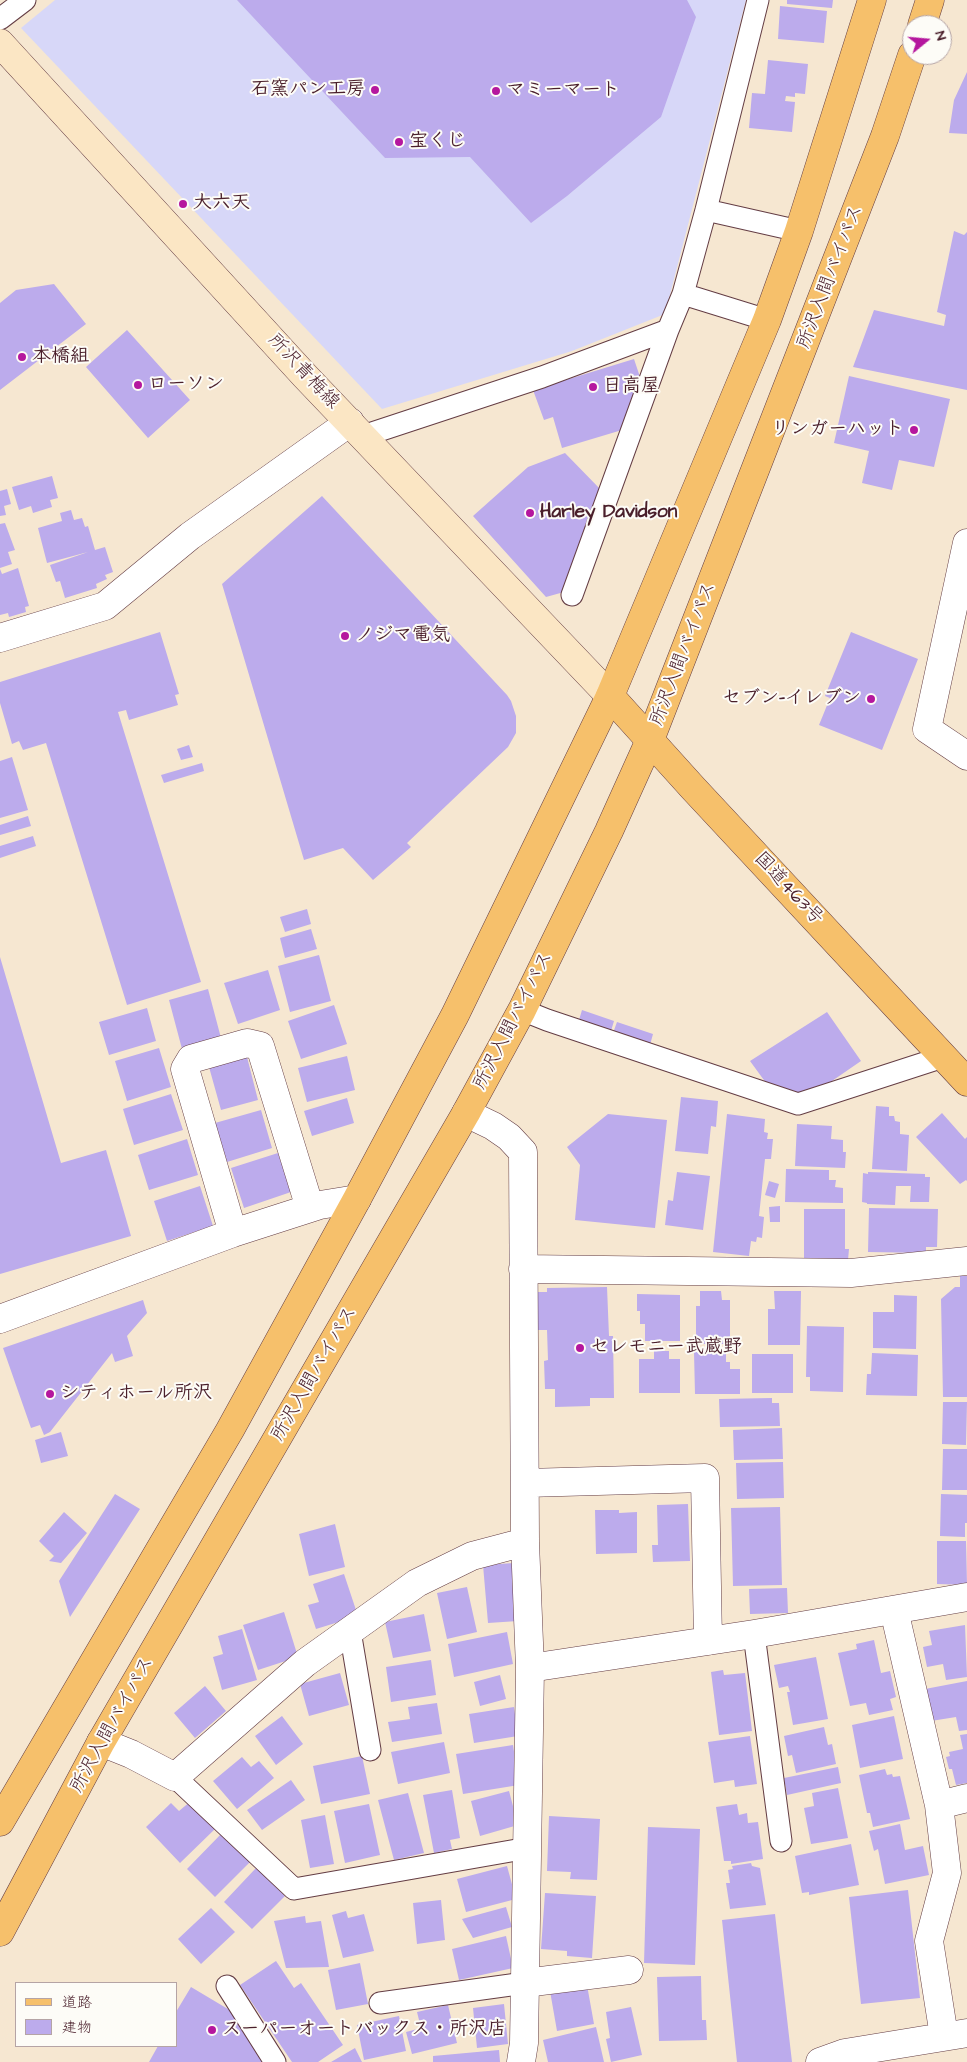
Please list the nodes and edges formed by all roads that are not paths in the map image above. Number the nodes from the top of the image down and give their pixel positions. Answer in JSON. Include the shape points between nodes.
{"nodes":[{"id":1,"x":25,"y":0,"type":"edge"},
{"id":2,"x":758,"y":0,"type":"edge"},
{"id":3,"x":872,"y":0,"type":"edge"},
{"id":4,"x":930,"y":0,"type":"edge"},
{"id":5,"x":925,"y":15,"type":"edge"},
{"id":6,"x":0,"y":19,"type":"edge"},
{"id":7,"x":0,"y":43,"type":"edge"},
{"id":8,"x":909,"y":65,"type":"edge"},
{"id":9,"x":706,"y":210,"type":"junction"},
{"id":10,"x":799,"y":231,"type":"junction"},
{"id":11,"x":683,"y":294,"type":"junction"},
{"id":12,"x":767,"y":320,"type":"junction"},
{"id":13,"x":668,"y":330,"type":"junction"},
{"id":14,"x":356,"y":429,"type":"junction"},
{"id":15,"x":967,"y":543,"type":"edge"},
{"id":16,"x":572,"y":595,"type":"dead end"},
{"id":17,"x":0,"y":638,"type":"edge"},
{"id":18,"x":610,"y":696,"type":"junction"},
{"id":19,"x":650,"y":740,"type":"junction"},
{"id":20,"x":967,"y":756,"type":"edge"},
{"id":21,"x":522,"y":1010,"type":"junction"},
{"id":22,"x":943,"y":1057,"type":"junction"},
{"id":23,"x":967,"y":1082,"type":"edge"},
{"id":24,"x":466,"y":1113,"type":"junction"},
{"id":25,"x":357,"y":1199,"type":"junction"},
{"id":26,"x":310,"y":1208,"type":"junction"},
{"id":27,"x":233,"y":1233,"type":"junction"},
{"id":28,"x":967,"y":1261,"type":"edge"},
{"id":29,"x":524,"y":1270,"type":"junction"},
{"id":30,"x":0,"y":1319,"type":"edge"},
{"id":31,"x":526,"y":1483,"type":"junction"},
{"id":32,"x":525,"y":1542,"type":"junction"},
{"id":33,"x":967,"y":1598,"type":"edge"},
{"id":34,"x":894,"y":1610,"type":"junction"},
{"id":35,"x":350,"y":1631,"type":"junction"},
{"id":36,"x":754,"y":1634,"type":"junction"},
{"id":37,"x":708,"y":1641,"type":"junction"},
{"id":38,"x":530,"y":1668,"type":"junction"},
{"id":39,"x":102,"y":1742,"type":"junction"},
{"id":40,"x":370,"y":1750,"type":"dead end"},
{"id":41,"x":175,"y":1777,"type":"junction"},
{"id":42,"x":967,"y":1798,"type":"edge"},
{"id":43,"x":938,"y":1805,"type":"junction"},
{"id":44,"x":0,"y":1822,"type":"edge"},
{"id":45,"x":781,"y":1841,"type":"dead end"},
{"id":46,"x":528,"y":1848,"type":"junction"},
{"id":47,"x":0,"y":1932,"type":"edge"},
{"id":48,"x":630,"y":1970,"type":"dead end"},
{"id":49,"x":525,"y":1983,"type":"junction"},
{"id":50,"x":227,"y":1986,"type":"dead end"},
{"id":51,"x":380,"y":2003,"type":"dead end"},
{"id":52,"x":956,"y":2034,"type":"edge"},
{"id":53,"x":275,"y":2062,"type":"edge"},
{"id":54,"x":521,"y":2062,"type":"edge"},
{"id":55,"x":820,"y":2062,"type":"edge"}],
"edges":[{"from":1,"to":6,"type":"lane"},
{"from":2,"to":9,"type":"lane"},
{"from":3,"to":10,"type":"main road"},
{"from":4,"to":5,"type":"main road"},
{"from":7,"to":14,"type":"main road","name":"所沢青梅線"},
{"from":8,"to":19,"type":"main road","name":"所沢入間バイパス","via":[[885,136]]},
{"from":9,"to":10,"type":"lane"},
{"from":9,"to":11,"type":"lane"},
{"from":10,"to":12,"type":"main road"},
{"from":11,"to":12,"type":"lane"},
{"from":11,"to":13,"type":"lane"},
{"from":12,"to":18,"type":"main road"},
{"from":13,"to":14,"type":"lane","via":[[542,377]]},
{"from":13,"to":16,"type":"lane"},
{"from":14,"to":17,"type":"street","via":[[190,536],[105,606]]},
{"from":14,"to":18,"type":"main road","name":"所沢青梅線"},
{"from":15,"to":20,"type":"street","via":[[927,729]]},
{"from":18,"to":19,"type":"main road","name":"国道463号"},
{"from":18,"to":25,"type":"main road","via":[[455,1015]]},
{"from":19,"to":21,"type":"main road","name":"所沢入間バイパス"},
{"from":19,"to":22,"type":"main road","name":"国道463号"},
{"from":21,"to":22,"type":"lane","via":[[798,1104]]},
{"from":21,"to":24,"type":"main road","name":"所沢入間バイパス"},
{"from":22,"to":23,"type":"main road","name":"国道463号"},
{"from":24,"to":29,"type":"street","via":[[509,1137],[522,1152]]},
{"from":24,"to":39,"type":"main road","name":"所沢入間バイパス"},
{"from":25,"to":26,"type":"street"},
{"from":25,"to":44,"type":"main road","via":[[230,1430]]},
{"from":26,"to":27,"type":"street"},
{"from":26,"to":27,"type":"street","via":[[260,1046],[247,1043],[191,1059],[185,1069]]},
{"from":27,"to":30,"type":"street"},
{"from":28,"to":29,"type":"street","via":[[851,1273]]},
{"from":29,"to":31,"type":"street"},
{"from":31,"to":32,"type":"street"},
{"from":31,"to":37,"type":"street","via":[[705,1478]]},
{"from":32,"to":35,"type":"street","via":[[472,1556],[417,1583]]},
{"from":32,"to":38,"type":"street"},
{"from":33,"to":34,"type":"street"},
{"from":34,"to":36,"type":"street"},
{"from":34,"to":43,"type":"street"},
{"from":35,"to":40,"type":"lane"},
{"from":35,"to":41,"type":"street","via":[[305,1663]]},
{"from":36,"to":37,"type":"street"},
{"from":36,"to":45,"type":"lane"},
{"from":37,"to":38,"type":"street"},
{"from":38,"to":46,"type":"street"},
{"from":39,"to":41,"type":"street"},
{"from":39,"to":47,"type":"main road","name":"所沢入間バイパス"},
{"from":41,"to":46,"type":"lane","via":[[294,1889]]},
{"from":42,"to":43,"type":"street"},
{"from":43,"to":52,"type":"street","via":[[947,1873],[929,1941]]},
{"from":46,"to":49,"type":"street"},
{"from":48,"to":49,"type":"street"},
{"from":49,"to":51,"type":"lane"},
{"from":49,"to":54,"type":"street"},
{"from":50,"to":53,"type":"lane"},
{"from":52,"to":55,"type":"street","via":[[845,2053]]}]}
